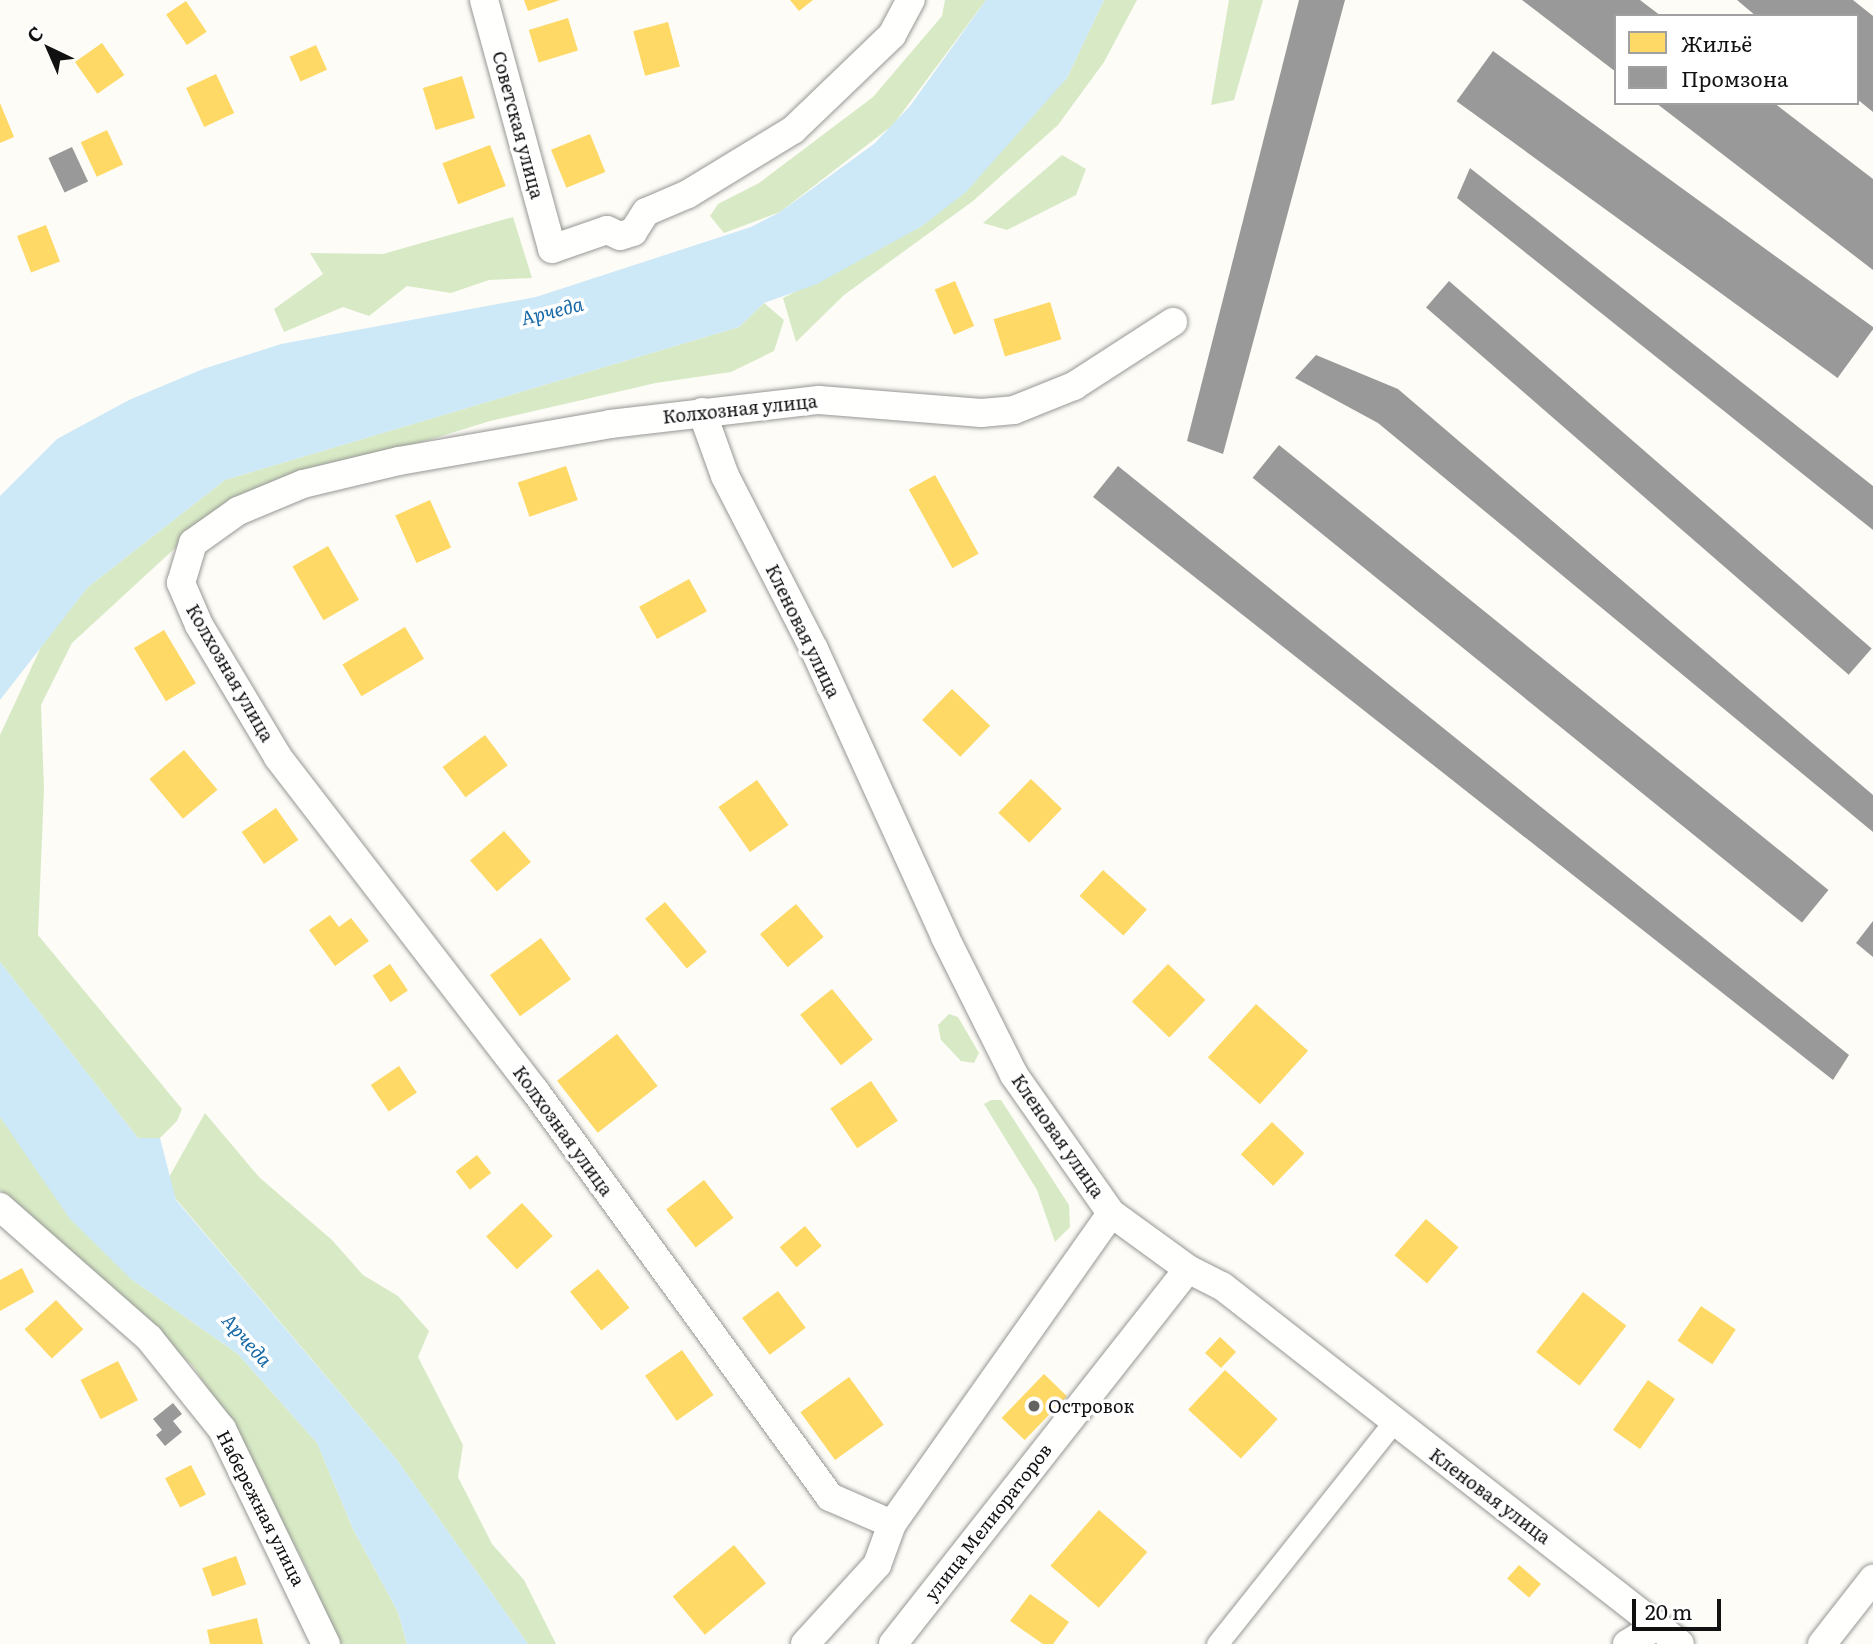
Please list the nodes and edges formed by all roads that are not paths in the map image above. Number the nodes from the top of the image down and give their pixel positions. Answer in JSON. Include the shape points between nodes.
{"nodes":[{"id":1,"x":484,"y":0,"type":"edge"},
{"id":2,"x":911,"y":0,"type":"edge"},
{"id":3,"x":1172,"y":322,"type":"dead end"},
{"id":4,"x":702,"y":412,"type":"junction"},
{"id":5,"x":0,"y":1207,"type":"edge"},
{"id":6,"x":1111,"y":1213,"type":"junction"},
{"id":7,"x":1188,"y":1269,"type":"junction"},
{"id":8,"x":1393,"y":1423,"type":"junction"},
{"id":9,"x":892,"y":1524,"type":"junction"},
{"id":10,"x":1873,"y":1579,"type":"edge"},
{"id":11,"x":1657,"y":1626,"type":"junction"},
{"id":12,"x":326,"y":1644,"type":"edge"},
{"id":13,"x":805,"y":1644,"type":"edge"},
{"id":14,"x":893,"y":1644,"type":"edge"},
{"id":15,"x":1217,"y":1644,"type":"edge"},
{"id":16,"x":1627,"y":1644,"type":"edge"},
{"id":17,"x":1680,"y":1644,"type":"edge"},
{"id":18,"x":1822,"y":1644,"type":"edge"}],
"edges":[{"from":1,"to":2,"type":"street","name":"Советская улица","via":[[552,249],[607,230],[620,236],[633,232],[646,212],[688,194],[793,130],[892,35]]},
{"from":3,"to":4,"type":"street","name":"Колхозная улица","via":[[1074,386],[1014,410],[981,413],[819,400]]},
{"from":4,"to":6,"type":"street","name":"Кленовая улица","via":[[725,476],[814,649],[945,937],[1014,1075]]},
{"from":4,"to":9,"type":"street","name":"Колхозная улица","via":[[398,461],[303,484],[238,511],[193,543],[181,583],[199,625],[278,757],[535,1091],[830,1497]]},
{"from":5,"to":12,"type":"street","name":"Набережная улица","via":[[149,1338],[222,1429]]},
{"from":6,"to":7,"type":"street","name":"Кленовая улица"},
{"from":6,"to":9,"type":"street"},
{"from":7,"to":8,"type":"street","name":"Кленовая улица","via":[[1222,1286]]},
{"from":7,"to":14,"type":"street","name":"улица Мелиораторов"},
{"from":8,"to":11,"type":"street","name":"Кленовая улица"},
{"from":8,"to":15,"type":"street"},
{"from":9,"to":13,"type":"street","via":[[877,1564]]},
{"from":10,"to":18,"type":"street"},
{"from":11,"to":16,"type":"street"},
{"from":11,"to":17,"type":"street","name":"Кленовая улица"}]}
